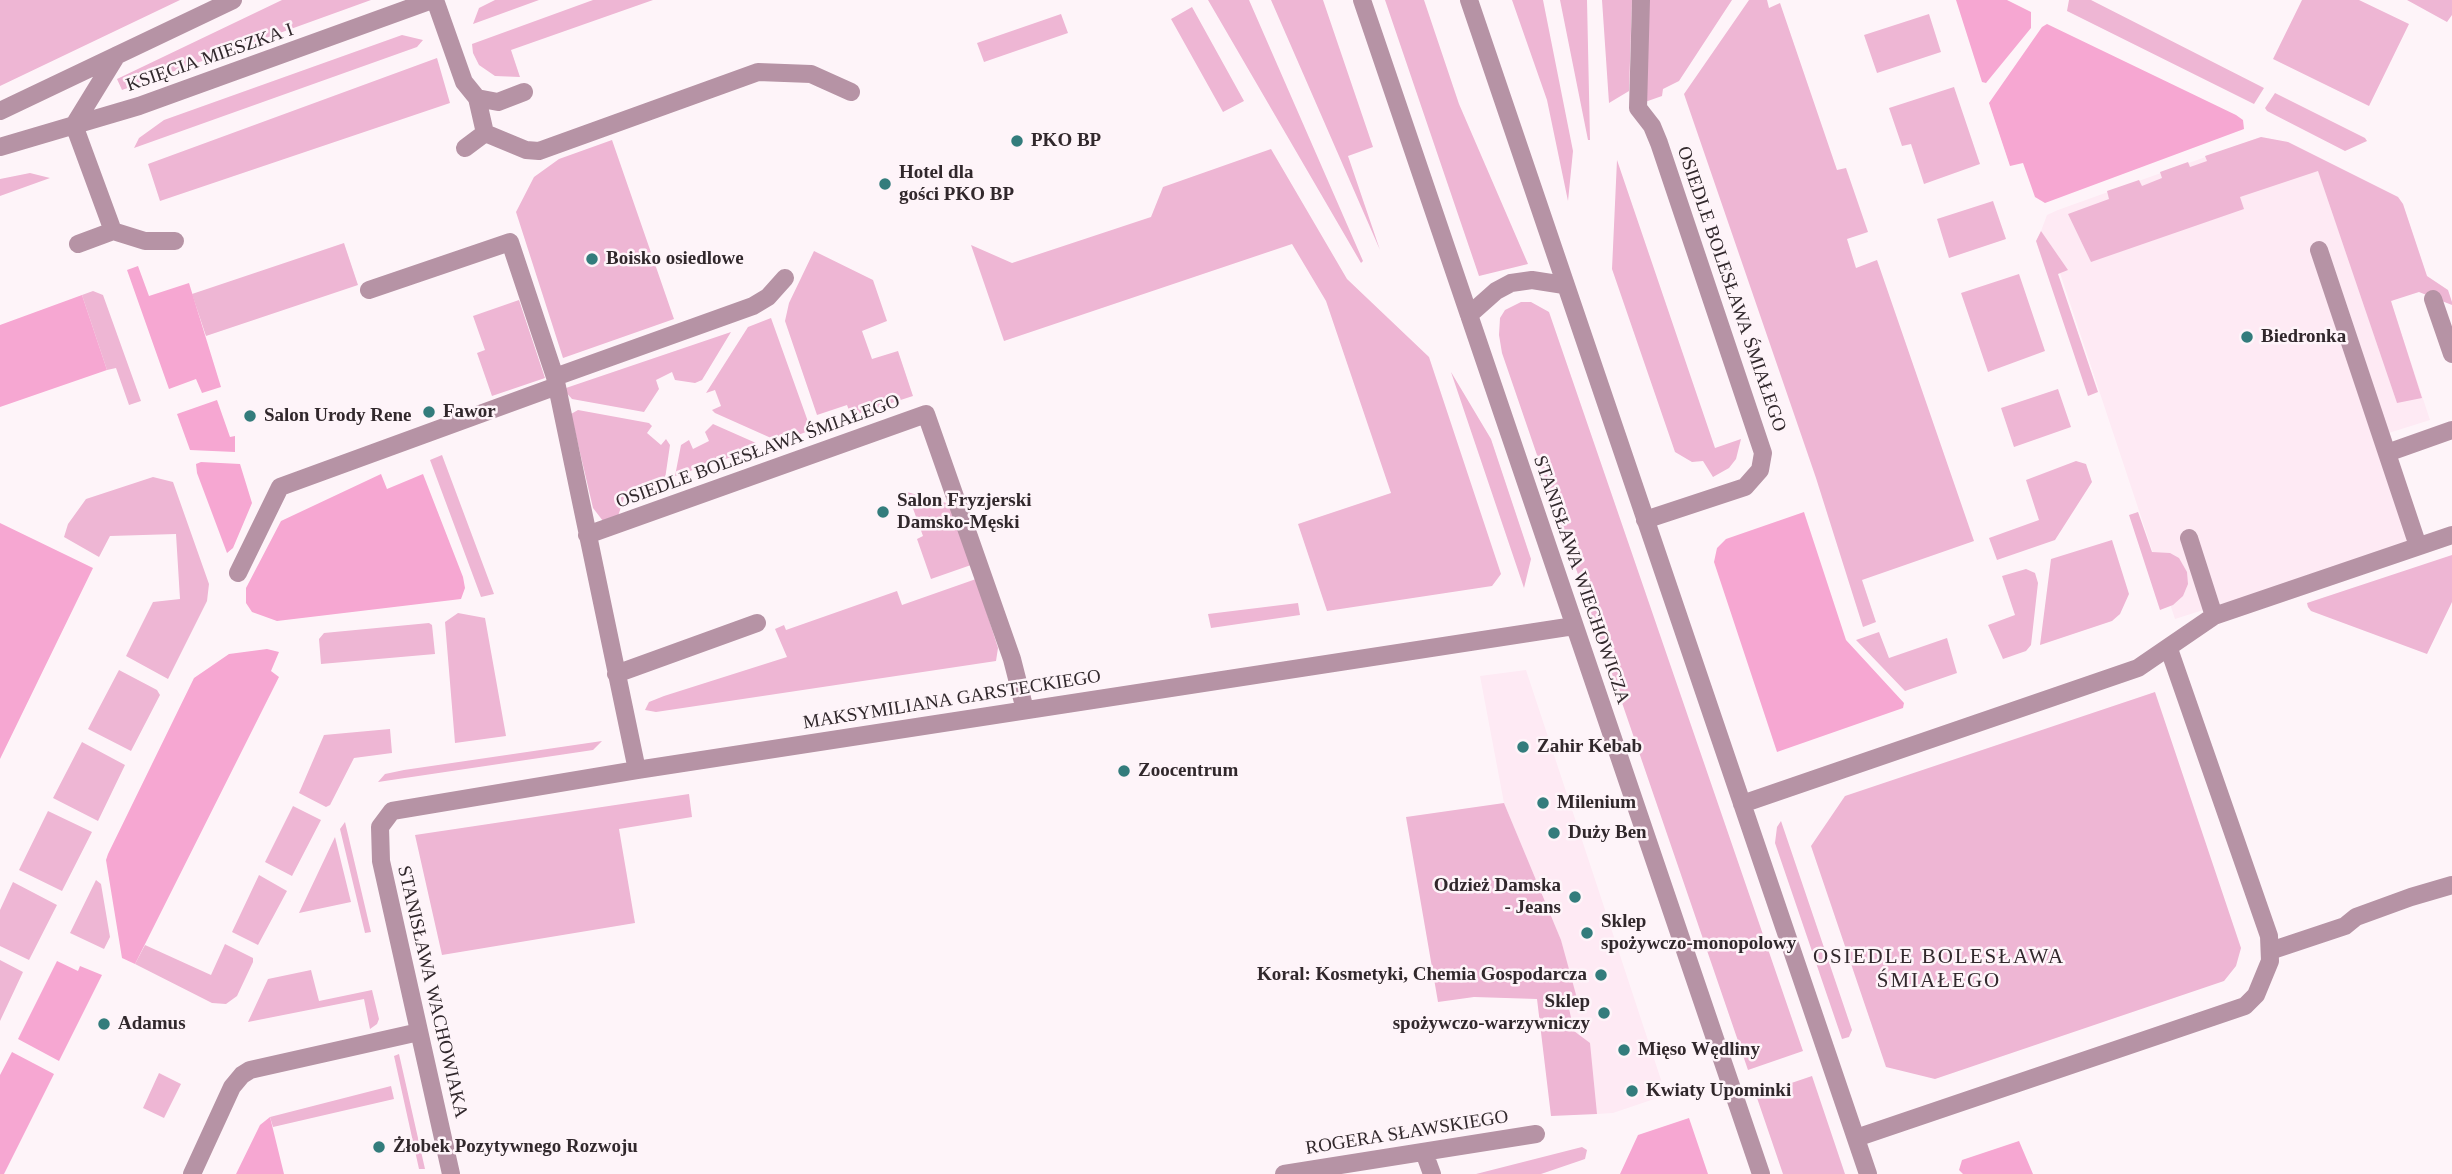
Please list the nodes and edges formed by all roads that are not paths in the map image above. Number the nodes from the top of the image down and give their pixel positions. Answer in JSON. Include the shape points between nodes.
{"nodes":[{"id":1,"x":233,"y":0,"type":"edge"},
{"id":2,"x":433,"y":0,"type":"edge"},
{"id":3,"x":1362,"y":0,"type":"edge"},
{"id":4,"x":1469,"y":0,"type":"edge"},
{"id":5,"x":1641,"y":0,"type":"edge"},
{"id":6,"x":117,"y":55,"type":"junction"},
{"id":7,"x":524,"y":92,"type":"dead end"},
{"id":8,"x":851,"y":92,"type":"dead end"},
{"id":9,"x":477,"y":98,"type":"junction"},
{"id":10,"x":0,"y":111,"type":"edge"},
{"id":11,"x":74,"y":125,"type":"junction"},
{"id":12,"x":485,"y":133,"type":"junction"},
{"id":13,"x":0,"y":147,"type":"edge"},
{"id":14,"x":465,"y":148,"type":"dead end"},
{"id":15,"x":113,"y":231,"type":"junction"},
{"id":16,"x":175,"y":241,"type":"dead end"},
{"id":17,"x":78,"y":244,"type":"dead end"},
{"id":18,"x":2319,"y":250,"type":"dead end"},
{"id":19,"x":785,"y":278,"type":"dead end"},
{"id":20,"x":1564,"y":285,"type":"junction"},
{"id":21,"x":369,"y":290,"type":"dead end"},
{"id":22,"x":2433,"y":299,"type":"dead end"},
{"id":23,"x":1469,"y":315,"type":"junction"},
{"id":24,"x":2452,"y":354,"type":"edge"},
{"id":25,"x":554,"y":382,"type":"junction"},
{"id":26,"x":2452,"y":430,"type":"edge"},
{"id":27,"x":2387,"y":453,"type":"junction"},
{"id":28,"x":1644,"y":520,"type":"junction"},
{"id":29,"x":587,"y":535,"type":"junction"},
{"id":30,"x":2452,"y":535,"type":"edge"},
{"id":31,"x":2189,"y":538,"type":"dead end"},
{"id":32,"x":2418,"y":546,"type":"junction"},
{"id":33,"x":238,"y":572,"type":"dead end"},
{"id":34,"x":2214,"y":616,"type":"junction"},
{"id":35,"x":757,"y":623,"type":"dead end"},
{"id":36,"x":1574,"y":626,"type":"junction"},
{"id":37,"x":2169,"y":649,"type":"junction"},
{"id":38,"x":616,"y":674,"type":"junction"},
{"id":39,"x":1025,"y":710,"type":"junction"},
{"id":40,"x":637,"y":769,"type":"junction"},
{"id":41,"x":1742,"y":804,"type":"junction"},
{"id":42,"x":381,"y":861,"type":"joint"},
{"id":43,"x":2452,"y":885,"type":"edge"},
{"id":44,"x":2270,"y":951,"type":"junction"},
{"id":45,"x":419,"y":1031,"type":"junction"},
{"id":46,"x":1536,"y":1134,"type":"dead end"},
{"id":47,"x":1856,"y":1138,"type":"junction"},
{"id":48,"x":1424,"y":1152,"type":"junction"},
{"id":49,"x":192,"y":1174,"type":"edge"},
{"id":50,"x":451,"y":1174,"type":"edge"},
{"id":51,"x":1284,"y":1174,"type":"edge"},
{"id":52,"x":1432,"y":1174,"type":"edge"},
{"id":53,"x":1761,"y":1174,"type":"edge"},
{"id":54,"x":1868,"y":1174,"type":"edge"}],
"edges":[{"from":1,"to":6,"type":"street","name":"KSIĘCIA MIESZKA I"},
{"from":2,"to":9,"type":"street","via":[[464,82]]},
{"from":2,"to":11,"type":"street","name":"KSIĘCIA MIESZKA I"},
{"from":3,"to":23,"type":"street","name":"STANISŁAWA WIECHOWICZA"},
{"from":4,"to":20,"type":"street"},
{"from":5,"to":28,"type":"street","name":"OSIEDLE BOLESŁAWA ŚMIAŁEGO","via":[[1638,108],[1659,143],[1763,453],[1760,470],[1745,487]]},
{"from":6,"to":10,"type":"street","name":"KSIĘCIA MIESZKA I"},
{"from":6,"to":11,"type":"street"},
{"from":7,"to":9,"type":"street","via":[[498,102]]},
{"from":8,"to":12,"type":"street","via":[[811,74],[758,72],[539,151]]},
{"from":9,"to":12,"type":"street"},
{"from":11,"to":13,"type":"street","name":"KSIĘCIA MIESZKA I"},
{"from":11,"to":15,"type":"street"},
{"from":12,"to":14,"type":"street"},
{"from":15,"to":16,"type":"street","via":[[145,241]]},
{"from":15,"to":17,"type":"street"},
{"from":18,"to":27,"type":"street"},
{"from":19,"to":25,"type":"street","via":[[753,306]]},
{"from":20,"to":23,"type":"street","via":[[1525,280],[1511,283]]},
{"from":20,"to":28,"type":"street"},
{"from":21,"to":25,"type":"street","via":[[510,242]]},
{"from":22,"to":24,"type":"street"},
{"from":23,"to":36,"type":"street","name":"STANISŁAWA WIECHOWICZA"},
{"from":25,"to":29,"type":"street"},
{"from":25,"to":33,"type":"street","via":[[280,487]]},
{"from":26,"to":27,"type":"street"},
{"from":27,"to":32,"type":"street"},
{"from":28,"to":41,"type":"street"},
{"from":29,"to":38,"type":"street"},
{"from":29,"to":39,"type":"street","name":"OSIEDLE BOLESŁAWA ŚMIAŁEGO","via":[[926,414],[1015,667]]},
{"from":30,"to":32,"type":"street"},
{"from":31,"to":34,"type":"street"},
{"from":32,"to":34,"type":"street"},
{"from":34,"to":37,"type":"street"},
{"from":35,"to":38,"type":"street"},
{"from":36,"to":39,"type":"street","name":"MAKSYMILIANA GARSTECKIEGO"},
{"from":36,"to":53,"type":"street","name":"STANISŁAWA WIECHOWICZA"},
{"from":37,"to":41,"type":"street","via":[[2138,668]]},
{"from":37,"to":44,"type":"street","via":[[2269,936]]},
{"from":38,"to":40,"type":"street"},
{"from":39,"to":40,"type":"street","name":"MAKSYMILIANA GARSTECKIEGO"},
{"from":40,"to":42,"type":"street","name":"MAKSYMILIANA GARSTECKIEGO","via":[[405,806],[383,820],[378,835]]},
{"from":41,"to":47,"type":"street"},
{"from":42,"to":45,"type":"street","name":"STANISŁAWA WACHOWIAKA"},
{"from":43,"to":44,"type":"street"},
{"from":44,"to":47,"type":"street","via":[[2266,978],[2245,1006]]},
{"from":45,"to":49,"type":"street","via":[[242,1074]]},
{"from":45,"to":50,"type":"street","name":"STANISŁAWA WACHOWIAKA"},
{"from":46,"to":48,"type":"street","name":"ROGERA SŁAWSKIEGO"},
{"from":47,"to":54,"type":"street"},
{"from":48,"to":51,"type":"street","name":"ROGERA SŁAWSKIEGO"},
{"from":48,"to":52,"type":"street"}]}
